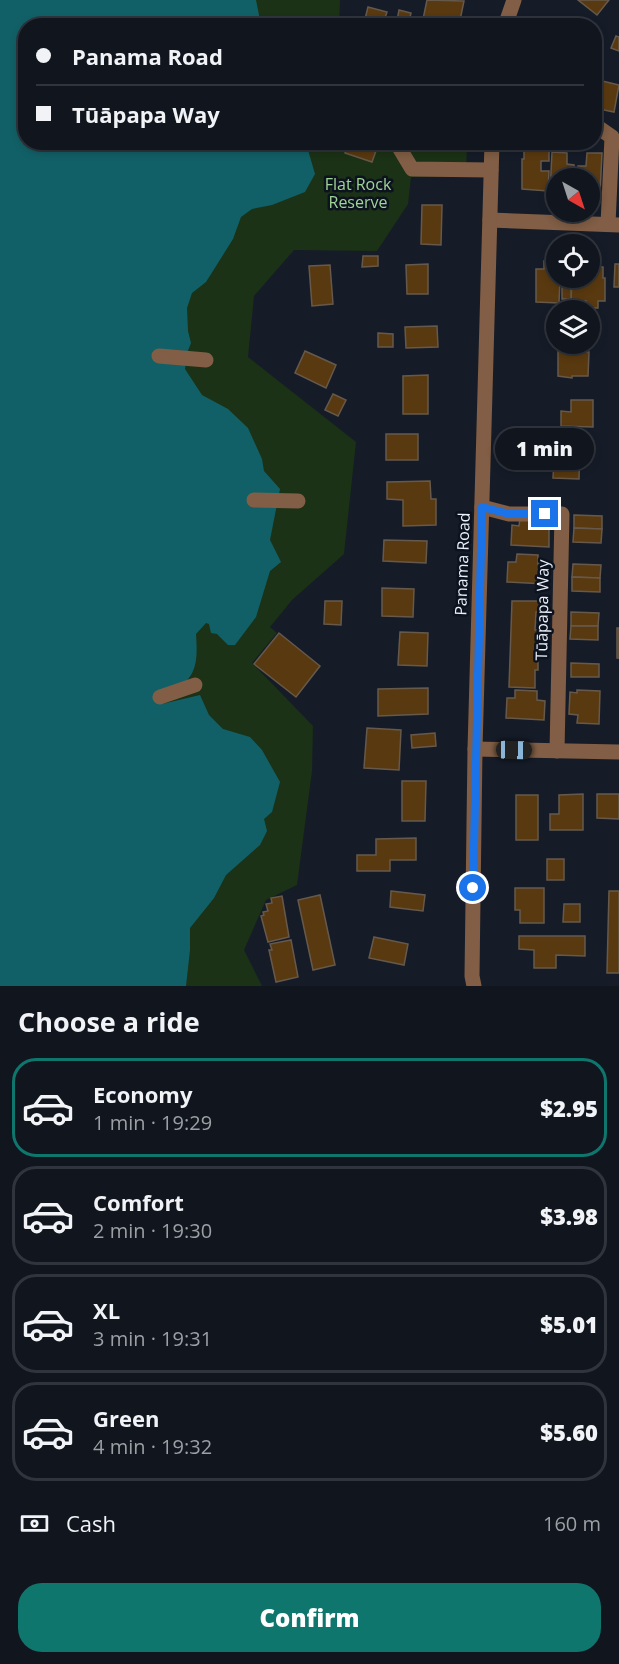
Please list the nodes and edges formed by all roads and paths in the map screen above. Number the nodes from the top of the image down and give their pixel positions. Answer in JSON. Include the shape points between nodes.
{"nodes":[{"id":1,"x":514,"y":0,"type":"edge"},
{"id":2,"x":508,"y":18,"type":"edge"},
{"id":3,"x":602,"y":130,"type":"edge"},
{"id":4,"x":400,"y":150,"type":"dead end"},
{"id":5,"x":492,"y":150,"type":"edge"},
{"id":6,"x":491,"y":170,"type":"junction"},
{"id":7,"x":490,"y":220,"type":"junction"},
{"id":8,"x":614,"y":225,"type":"edge"},
{"id":9,"x":159,"y":356,"type":"dead end"},
{"id":10,"x":206,"y":360,"type":"dead end"},
{"id":11,"x":254,"y":500,"type":"dead end"},
{"id":12,"x":298,"y":501,"type":"dead end"},
{"id":13,"x":482,"y":507,"type":"junction"},
{"id":14,"x":195,"y":685,"type":"dead end"},
{"id":15,"x":160,"y":697,"type":"dead end"},
{"id":16,"x":475,"y":749,"type":"junction"},
{"id":17,"x":557,"y":751,"type":"junction"},
{"id":18,"x":619,"y":752,"type":"edge"},
{"id":19,"x":474,"y":986,"type":"edge"}],
"edges":[{"from":1,"to":2,"type":"street"},
{"from":3,"to":8,"type":"street","via":[[612,136]]},
{"from":4,"to":6,"type":"street","via":[[412,169]]},
{"from":5,"to":6,"type":"street","name":"Panama Road"},
{"from":6,"to":7,"type":"street","name":"Panama Road"},
{"from":7,"to":8,"type":"street"},
{"from":7,"to":13,"type":"street","name":"Panama Road"},
{"from":9,"to":10,"type":"street"},
{"from":11,"to":12,"type":"street"},
{"from":13,"to":16,"type":"street","name":"Panama Road"},
{"from":13,"to":17,"type":"street","name":"Tūāpapa Way","via":[[509,514],[562,514]]},
{"from":14,"to":15,"type":"street"},
{"from":16,"to":17,"type":"street"},
{"from":16,"to":19,"type":"street","name":"Panama Road"},
{"from":17,"to":18,"type":"street"}]}
